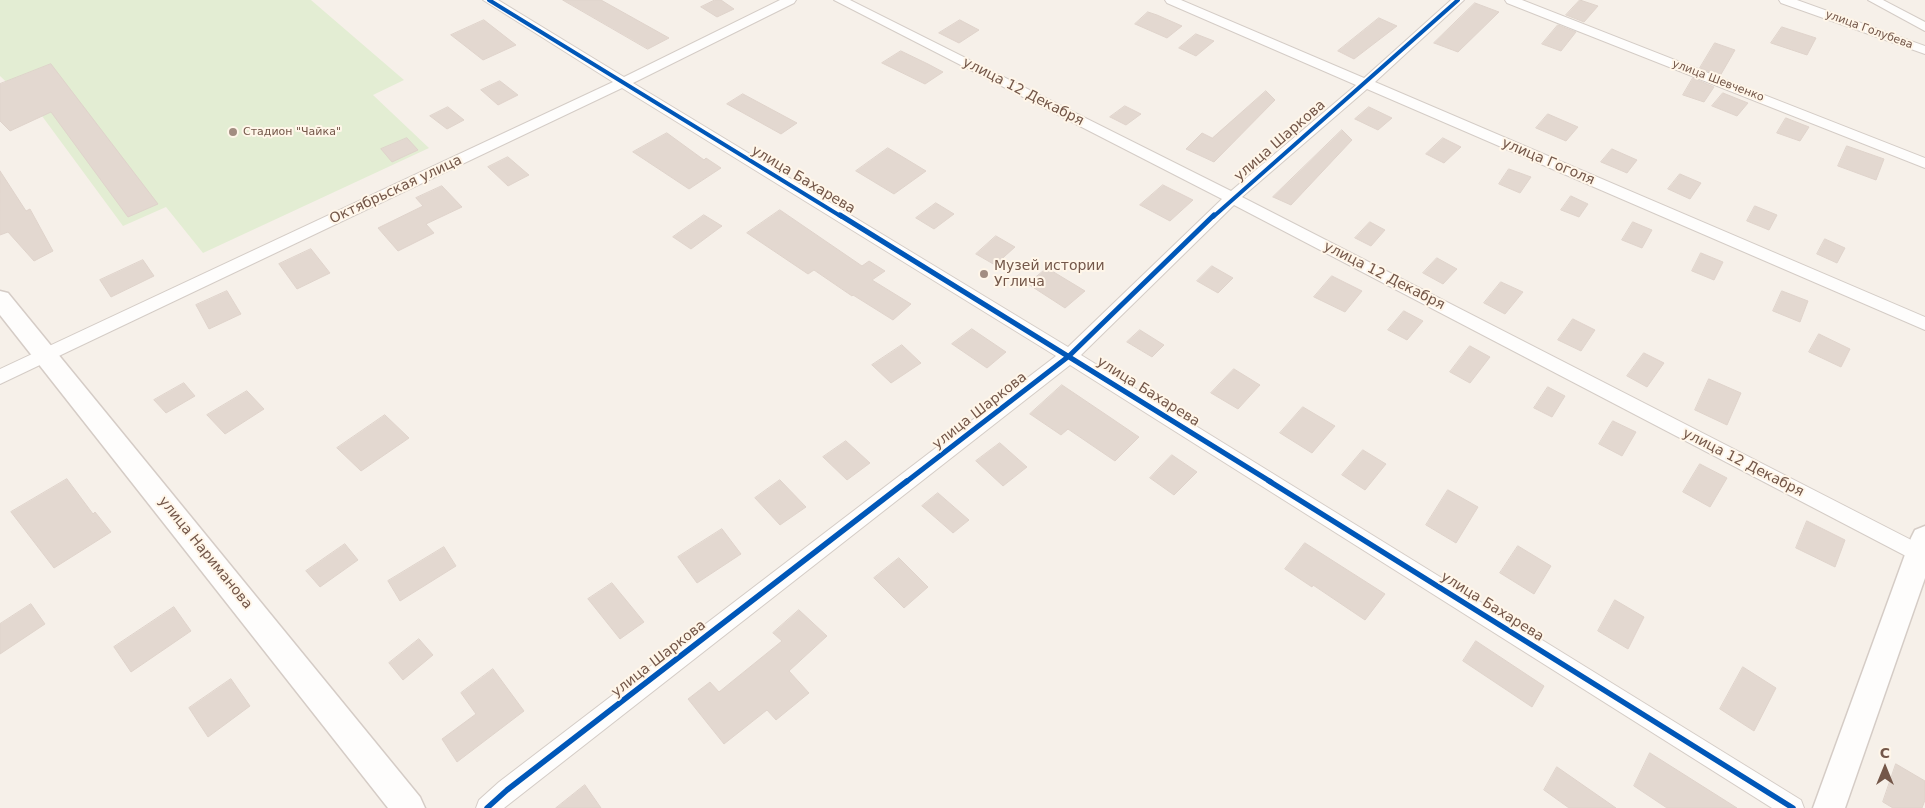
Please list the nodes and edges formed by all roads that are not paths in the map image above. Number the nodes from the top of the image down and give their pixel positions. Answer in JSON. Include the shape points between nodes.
{"nodes":[{"id":1,"x":489,"y":0,"type":"edge"},
{"id":2,"x":790,"y":0,"type":"edge"},
{"id":3,"x":840,"y":0,"type":"edge"},
{"id":4,"x":1171,"y":0,"type":"edge"},
{"id":5,"x":1458,"y":0,"type":"edge"},
{"id":6,"x":1511,"y":0,"type":"edge"},
{"id":7,"x":1785,"y":0,"type":"edge"},
{"id":8,"x":1874,"y":0,"type":"edge"},
{"id":9,"x":1925,"y":27,"type":"edge"},
{"id":10,"x":1925,"y":50,"type":"edge"},
{"id":11,"x":622,"y":83,"type":"junction"},
{"id":12,"x":1365,"y":84,"type":"junction"},
{"id":13,"x":1925,"y":163,"type":"edge"},
{"id":14,"x":1232,"y":198,"type":"junction"},
{"id":15,"x":0,"y":299,"type":"edge"},
{"id":16,"x":1925,"y":324,"type":"edge"},
{"id":17,"x":47,"y":355,"type":"junction"},
{"id":18,"x":1069,"y":356,"type":"junction"},
{"id":19,"x":0,"y":377,"type":"edge"},
{"id":20,"x":1923,"y":550,"type":"edge"},
{"id":21,"x":409,"y":808,"type":"edge"},
{"id":22,"x":487,"y":808,"type":"edge"},
{"id":23,"x":1793,"y":808,"type":"edge"},
{"id":24,"x":1829,"y":808,"type":"edge"}],
"edges":[{"from":1,"to":11,"type":"street","name":"улица Бахарева"},
{"from":2,"to":11,"type":"street","name":"Октябрьская улица"},
{"from":3,"to":14,"type":"street","name":"улица 12 Декабря"},
{"from":4,"to":12,"type":"street","name":"улица Гоголя"},
{"from":5,"to":12,"type":"street","name":"улица Шаркова"},
{"from":6,"to":13,"type":"street","name":"улица Шевченко"},
{"from":7,"to":10,"type":"street","name":"улица Голубева"},
{"from":8,"to":9,"type":"street"},
{"from":11,"to":17,"type":"street","name":"Октябрьская улица"},
{"from":11,"to":18,"type":"street","name":"улица Бахарева"},
{"from":12,"to":14,"type":"street","name":"улица Шаркова"},
{"from":12,"to":16,"type":"street","name":"улица Гоголя"},
{"from":14,"to":18,"type":"street","name":"улица Шаркова"},
{"from":14,"to":20,"type":"street","name":"улица 12 Декабря"},
{"from":15,"to":17,"type":"main road","name":"улица Нариманова"},
{"from":17,"to":19,"type":"street","name":"Октябрьская улица"},
{"from":17,"to":21,"type":"main road","name":"улица Нариманова"},
{"from":18,"to":22,"type":"street","name":"улица Шаркова"},
{"from":18,"to":23,"type":"street","name":"улица Бахарева"},
{"from":20,"to":24,"type":"main road"}]}
